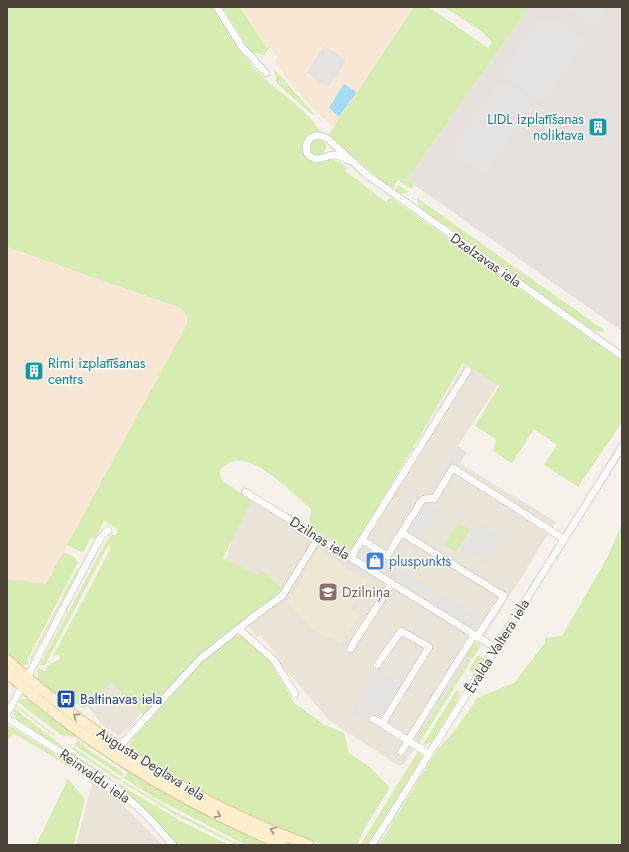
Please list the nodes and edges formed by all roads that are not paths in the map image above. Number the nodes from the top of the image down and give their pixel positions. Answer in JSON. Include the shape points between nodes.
{"nodes":[{"id":1,"x":217,"y":7,"type":"edge"},
{"id":2,"x":266,"y":73,"type":"dead end"},
{"id":3,"x":350,"y":162,"type":"junction"},
{"id":4,"x":622,"y":356,"type":"edge"},
{"id":5,"x":468,"y":370,"type":"dead end"},
{"id":6,"x":622,"y":447,"type":"edge"},
{"id":7,"x":246,"y":492,"type":"dead end"},
{"id":8,"x":108,"y":530,"type":"dead end"},
{"id":9,"x":402,"y":533,"type":"junction"},
{"id":10,"x":319,"y":537,"type":"junction"},
{"id":11,"x":564,"y":539,"type":"junction"},
{"id":12,"x":362,"y":540,"type":"junction"},
{"id":13,"x":351,"y":557,"type":"junction"},
{"id":14,"x":392,"y":583,"type":"junction"},
{"id":15,"x":239,"y":629,"type":"junction"},
{"id":16,"x":476,"y":636,"type":"junction"},
{"id":17,"x":350,"y":648,"type":"dead end"},
{"id":18,"x":496,"y":648,"type":"junction"},
{"id":19,"x":7,"y":660,"type":"edge"},
{"id":20,"x":377,"y":665,"type":"dead end"},
{"id":21,"x":7,"y":673,"type":"edge"},
{"id":22,"x":25,"y":682,"type":"junction"},
{"id":23,"x":295,"y":694,"type":"dead end"},
{"id":24,"x":7,"y":713,"type":"edge"},
{"id":25,"x":7,"y":718,"type":"edge"},
{"id":26,"x":373,"y":719,"type":"dead end"},
{"id":27,"x":382,"y":724,"type":"junction"},
{"id":28,"x":408,"y":741,"type":"junction"},
{"id":29,"x":120,"y":747,"type":"junction"},
{"id":30,"x":401,"y":752,"type":"dead end"},
{"id":31,"x":429,"y":754,"type":"junction"},
{"id":32,"x":173,"y":845,"type":"edge"},
{"id":33,"x":283,"y":845,"type":"edge"},
{"id":34,"x":309,"y":845,"type":"edge"},
{"id":35,"x":372,"y":845,"type":"edge"}],
"edges":[{"from":1,"to":2,"type":"street","via":[[242,46]]},
{"from":3,"to":3,"type":"street","name":"Dzelzavas iela","via":[[343,152],[322,136],[314,136],[307,141],[307,153],[314,159],[337,155]]},
{"from":3,"to":4,"type":"street","name":"Dzelzavas iela"},
{"from":5,"to":12,"type":"street"},
{"from":6,"to":11,"type":"street","name":"Ēvalda Valtera iela"},
{"from":7,"to":10,"type":"street","name":"Dzilnas iela"},
{"from":8,"to":22,"type":"street","via":[[88,561]]},
{"from":9,"to":11,"type":"street","via":[[422,500],[434,499],[453,468]]},
{"from":9,"to":12,"type":"street","via":[[387,556]]},
{"from":9,"to":16,"type":"street","via":[[504,596]]},
{"from":10,"to":13,"type":"street","name":"Dzilnas iela"},
{"from":10,"to":15,"type":"street","via":[[282,596]]},
{"from":11,"to":18,"type":"street","name":"Ēvalda Valtera iela"},
{"from":12,"to":13,"type":"street"},
{"from":13,"to":14,"type":"street","name":"Dzilnas iela"},
{"from":14,"to":16,"type":"street","name":"Dzilnas iela"},
{"from":14,"to":17,"type":"street"},
{"from":15,"to":23,"type":"street","via":[[274,660]]},
{"from":15,"to":29,"type":"street","via":[[200,659]]},
{"from":16,"to":18,"type":"street","name":"Dzilnas iela"},
{"from":16,"to":28,"type":"street"},
{"from":18,"to":31,"type":"street","name":"Ēvalda Valtera iela"},
{"from":19,"to":22,"type":"main road","name":"Augusta Deglava iela"},
{"from":20,"to":27,"type":"street","via":[[401,631],[428,647]]},
{"from":21,"to":22,"type":"main road","name":"Augusta Deglava iela"},
{"from":22,"to":24,"type":"street"},
{"from":29,"to":22,"type":"main road","name":"Augusta Deglava iela","one_way":true},
{"from":22,"to":33,"type":"main road","name":"Augusta Deglava iela","one_way":true,"via":[[108,751],[158,783],[224,818]]},
{"from":25,"to":32,"type":"street","name":"Reinvaldu iela","via":[[117,788]]},
{"from":26,"to":27,"type":"street"},
{"from":27,"to":28,"type":"street"},
{"from":28,"to":30,"type":"street"},
{"from":28,"to":31,"type":"street"},
{"from":34,"to":29,"type":"main road","name":"Augusta Deglava iela","one_way":true,"via":[[229,810]]},
{"from":31,"to":35,"type":"street","name":"Ēvalda Valtera iela"}]}
